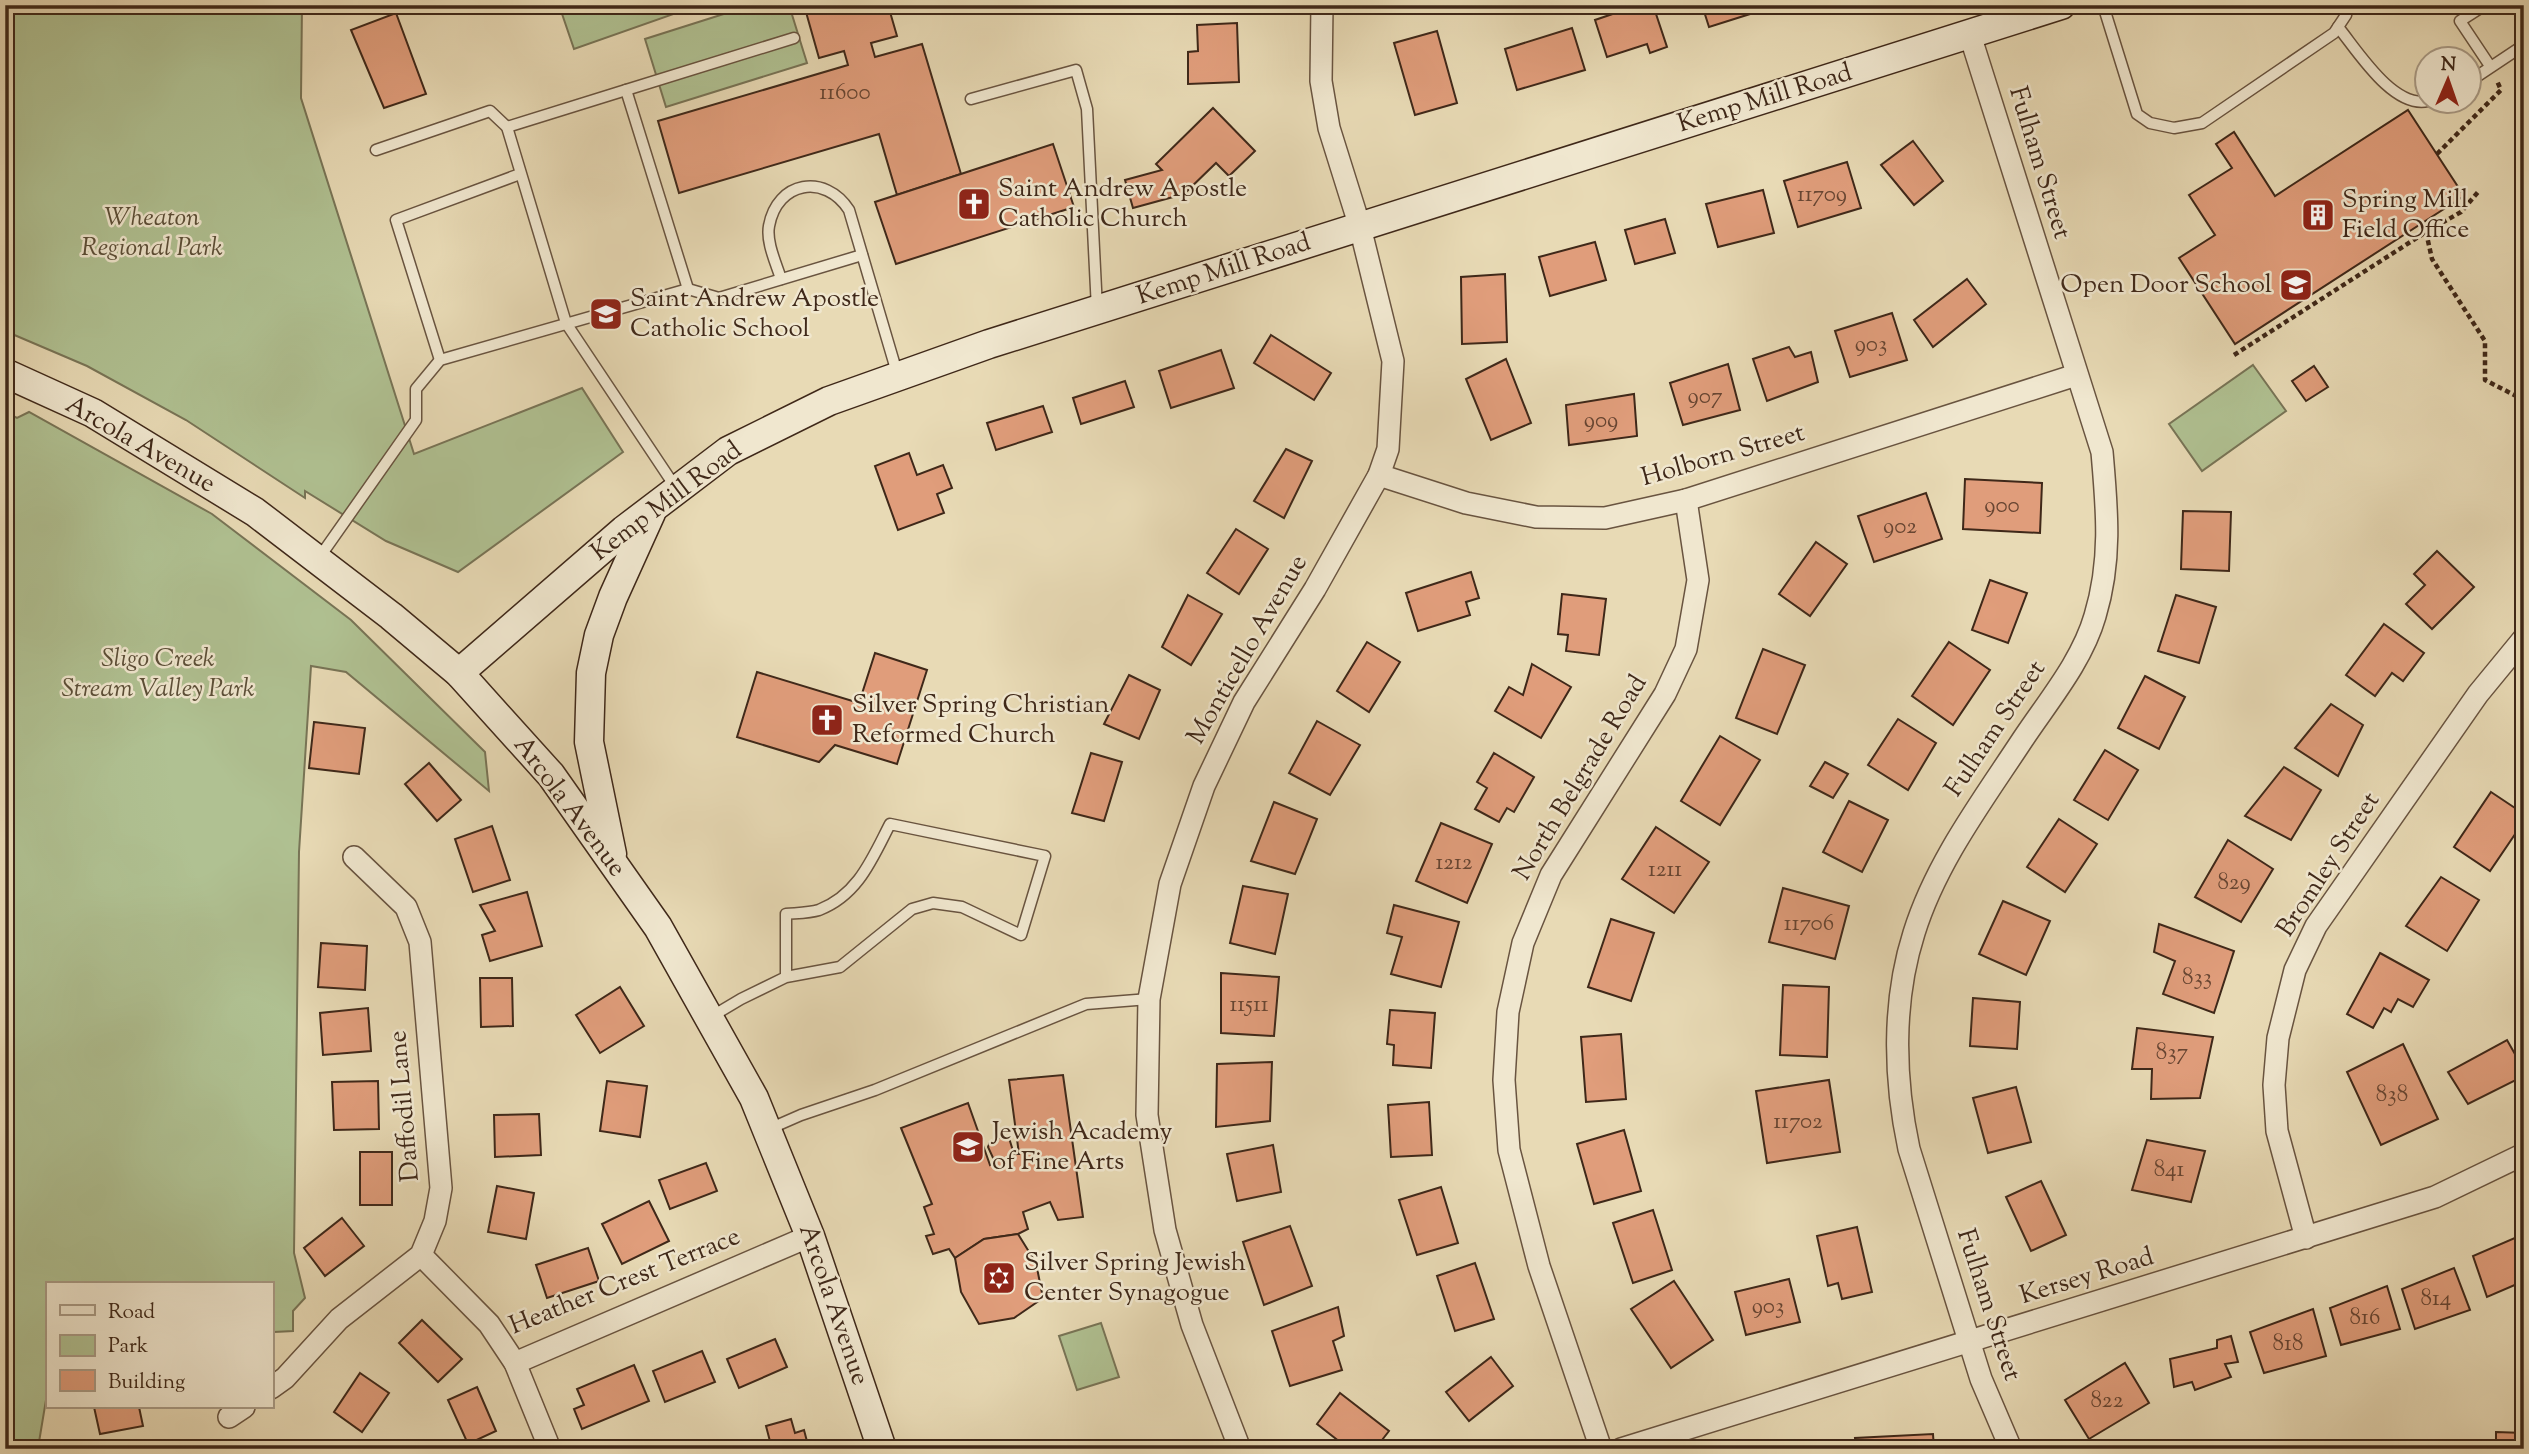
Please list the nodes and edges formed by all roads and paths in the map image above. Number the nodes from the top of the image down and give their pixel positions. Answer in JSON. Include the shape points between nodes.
{"nodes":[{"id":1,"x":1322,"y":5,"type":"edge"},
{"id":2,"x":2061,"y":5,"type":"edge"},
{"id":3,"x":2103,"y":5,"type":"edge"},
{"id":4,"x":2348,"y":5,"type":"edge"},
{"id":5,"x":2485,"y":5,"type":"edge"},
{"id":6,"x":2338,"y":27,"type":"junction"},
{"id":7,"x":1970,"y":35,"type":"junction"},
{"id":8,"x":794,"y":38,"type":"dead end"},
{"id":9,"x":2524,"y":45,"type":"edge"},
{"id":10,"x":2490,"y":66,"type":"junction"},
{"id":11,"x":2484,"y":70,"type":"edge"},
{"id":12,"x":626,"y":90,"type":"junction"},
{"id":13,"x":971,"y":99,"type":"dead end"},
{"id":14,"x":2414,"y":100,"type":"edge"},
{"id":15,"x":507,"y":127,"type":"junction"},
{"id":16,"x":376,"y":150,"type":"dead end"},
{"id":17,"x":2437,"y":155,"type":"dead end"},
{"id":18,"x":520,"y":174,"type":"junction"},
{"id":19,"x":2478,"y":192,"type":"dead end"},
{"id":20,"x":1360,"y":227,"type":"junction"},
{"id":21,"x":2426,"y":232,"type":"junction"},
{"id":22,"x":862,"y":255,"type":"junction"},
{"id":23,"x":781,"y":279,"type":"junction"},
{"id":24,"x":688,"y":289,"type":"junction"},
{"id":25,"x":1097,"y":310,"type":"junction"},
{"id":26,"x":566,"y":323,"type":"junction"},
{"id":27,"x":2234,"y":355,"type":"dead end"},
{"id":28,"x":440,"y":360,"type":"junction"},
{"id":29,"x":5,"y":373,"type":"edge"},
{"id":30,"x":2076,"y":375,"type":"junction"},
{"id":31,"x":898,"y":376,"type":"junction"},
{"id":32,"x":2524,"y":400,"type":"edge"},
{"id":33,"x":1379,"y":475,"type":"junction"},
{"id":34,"x":677,"y":490,"type":"junction"},
{"id":35,"x":1686,"y":500,"type":"junction"},
{"id":36,"x":654,"y":507,"type":"junction"},
{"id":37,"x":317,"y":560,"type":"junction"},
{"id":38,"x":2524,"y":638,"type":"edge"},
{"id":39,"x":459,"y":673,"type":"junction"},
{"id":40,"x":354,"y":857,"type":"dead end"},
{"id":41,"x":614,"y":864,"type":"junction"},
{"id":42,"x":786,"y":977,"type":"junction"},
{"id":43,"x":1149,"y":999,"type":"junction"},
{"id":44,"x":709,"y":1018,"type":"junction"},
{"id":45,"x":767,"y":1129,"type":"junction"},
{"id":46,"x":2524,"y":1154,"type":"edge"},
{"id":47,"x":810,"y":1236,"type":"junction"},
{"id":48,"x":2306,"y":1238,"type":"junction"},
{"id":49,"x":421,"y":1255,"type":"junction"},
{"id":50,"x":1970,"y":1342,"type":"junction"},
{"id":51,"x":515,"y":1363,"type":"junction"},
{"id":52,"x":273,"y":1387,"type":"edge"},
{"id":53,"x":550,"y":1449,"type":"edge"},
{"id":54,"x":882,"y":1449,"type":"edge"},
{"id":55,"x":1240,"y":1449,"type":"edge"},
{"id":56,"x":1601,"y":1449,"type":"edge"},
{"id":57,"x":1621,"y":1449,"type":"edge"},
{"id":58,"x":2011,"y":1449,"type":"edge"}],
"edges":[{"from":1,"to":20,"type":"street","name":"Monticello Avenue","via":[[1321,81],[1329,128]]},
{"from":2,"to":7,"type":"street","name":"Kemp Mill Road"},
{"from":3,"to":6,"type":"lane","via":[[2137,114],[2150,123],[2174,128],[2202,123]]},
{"from":4,"to":6,"type":"lane"},
{"from":5,"to":10,"type":"lane","via":[[2460,21]]},
{"from":6,"to":14,"type":"lane","via":[[2380,80]]},
{"from":7,"to":20,"type":"street","name":"Kemp Mill Road"},
{"from":7,"to":30,"type":"street","name":"Fulham Street"},
{"from":8,"to":12,"type":"lane"},
{"from":9,"to":10,"type":"lane"},
{"from":10,"to":11,"type":"lane"},
{"from":10,"to":17,"type":"path","via":[[2501,90]]},
{"from":12,"to":15,"type":"lane"},
{"from":12,"to":24,"type":"lane"},
{"from":13,"to":25,"type":"lane","via":[[1076,69],[1087,109]]},
{"from":15,"to":16,"type":"lane","via":[[491,111]]},
{"from":15,"to":18,"type":"lane"},
{"from":18,"to":26,"type":"lane"},
{"from":18,"to":28,"type":"lane","via":[[396,220]]},
{"from":19,"to":21,"type":"path","via":[[2461,212]]},
{"from":20,"to":25,"type":"street","name":"Kemp Mill Road"},
{"from":20,"to":33,"type":"street","name":"Monticello Avenue","via":[[1394,361],[1388,449]]},
{"from":21,"to":27,"type":"path"},
{"from":21,"to":32,"type":"path","via":[[2432,260],[2485,341],[2485,380]]},
{"from":22,"to":23,"type":"lane"},
{"from":22,"to":23,"type":"lane","via":[[842,200],[823,189],[802,187],[775,205],[769,225]]},
{"from":22,"to":31,"type":"lane"},
{"from":23,"to":24,"type":"lane","via":[[719,298]]},
{"from":24,"to":26,"type":"lane"},
{"from":25,"to":31,"type":"street","name":"Kemp Mill Road"},
{"from":26,"to":28,"type":"lane"},
{"from":26,"to":34,"type":"lane"},
{"from":28,"to":37,"type":"lane","via":[[416,389],[416,420]]},
{"from":29,"to":37,"type":"street","name":"Arcola Avenue","via":[[93,413],[255,512]]},
{"from":30,"to":35,"type":"street","name":"Holborn Street"},
{"from":30,"to":50,"type":"street","name":"Fulham Street","via":[[2102,452],[2108,524],[2105,573],[2095,617],[2082,650],[1938,876],[1914,933],[1898,1025],[1901,1111],[1909,1149]]},
{"from":31,"to":34,"type":"street","name":"Kemp Mill Road","via":[[829,401],[727,451]]},
{"from":33,"to":35,"type":"street","name":"Holborn Street","via":[[1466,503],[1536,517],[1605,518]]},
{"from":33,"to":43,"type":"street","name":"Monticello Avenue","via":[[1244,702],[1203,786],[1170,884]]},
{"from":34,"to":36,"type":"street","name":"Kemp Mill Road"},
{"from":35,"to":56,"type":"street","name":"North Belgrade Road","via":[[1698,580],[1686,649],[1665,694],[1551,875],[1523,943],[1508,1012],[1503,1080],[1509,1150],[1539,1266]]},
{"from":36,"to":39,"type":"street","name":"Kemp Mill Road"},
{"from":36,"to":41,"type":"street","via":[[613,597],[591,673],[589,742]]},
{"from":37,"to":39,"type":"street","name":"Arcola Avenue"},
{"from":38,"to":48,"type":"street","name":"Bromley Street","via":[[2478,694],[2316,926],[2295,970],[2278,1038],[2274,1085],[2277,1131]]},
{"from":39,"to":41,"type":"street","name":"Arcola Avenue","via":[[551,775]]},
{"from":40,"to":49,"type":"street","name":"Daffodil Lane","via":[[406,907],[420,942],[441,1188],[435,1221]]},
{"from":41,"to":44,"type":"street","name":"Arcola Avenue","via":[[658,927]]},
{"from":42,"to":42,"type":"lane","via":[[840,967],[912,909],[933,903],[961,907],[1021,935],[1045,856],[890,824],[863,876],[844,895],[818,910],[786,914]]},
{"from":42,"to":44,"type":"lane"},
{"from":43,"to":45,"type":"lane","via":[[1086,1004]]},
{"from":43,"to":55,"type":"street","name":"Monticello Avenue","via":[[1147,1115],[1165,1230],[1192,1325]]},
{"from":44,"to":45,"type":"street","name":"Arcola Avenue"},
{"from":45,"to":47,"type":"street","name":"Arcola Avenue"},
{"from":46,"to":48,"type":"street","name":"Kersey Road","via":[[2435,1197]]},
{"from":47,"to":51,"type":"street","name":"Heather Crest Terrace"},
{"from":47,"to":54,"type":"street","name":"Arcola Avenue"},
{"from":48,"to":50,"type":"street","name":"Kersey Road"},
{"from":49,"to":51,"type":"street","name":"Heather Crest Terrace","via":[[489,1324]]},
{"from":49,"to":52,"type":"street","name":"Daffodil Lane","via":[[339,1319]]},
{"from":50,"to":57,"type":"street","name":"Kersey Road"},
{"from":50,"to":58,"type":"street","name":"Fulham Street"},
{"from":51,"to":53,"type":"street"}]}
